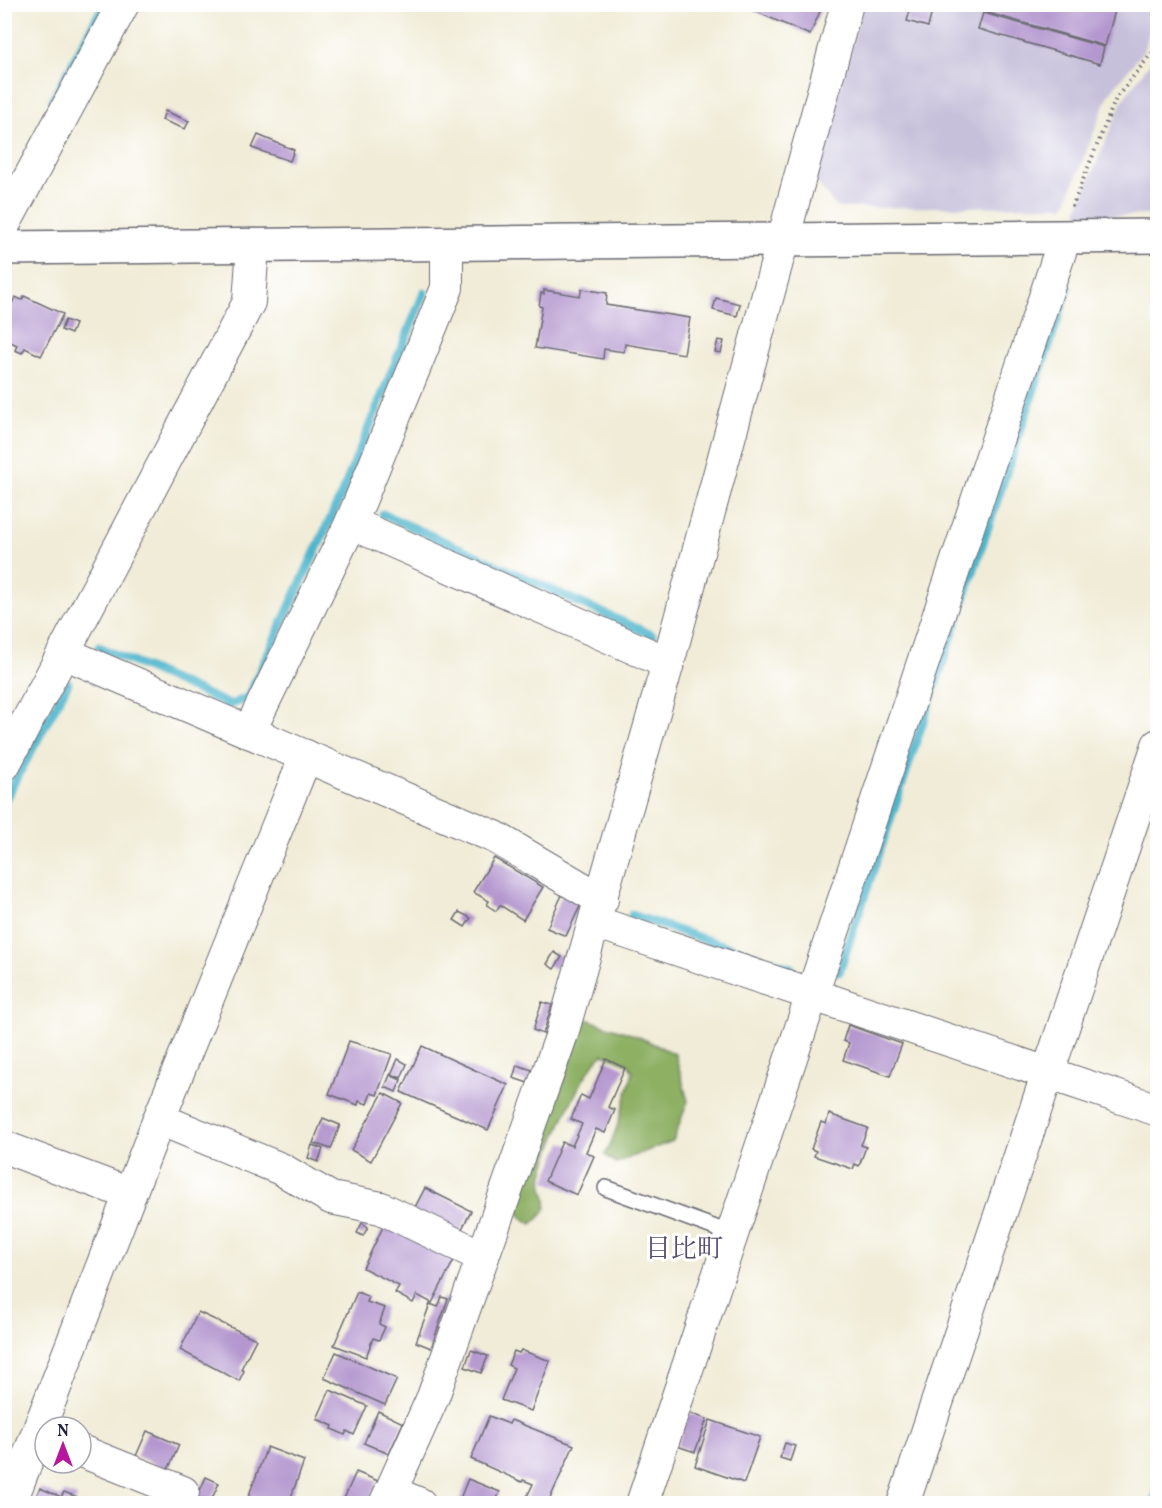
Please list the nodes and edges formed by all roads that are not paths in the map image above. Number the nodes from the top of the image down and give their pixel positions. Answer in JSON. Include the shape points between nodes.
{"nodes":[{"id":1,"x":123,"y":4,"type":"edge"},
{"id":2,"x":847,"y":4,"type":"edge"},
{"id":3,"x":5,"y":230,"type":"edge"},
{"id":4,"x":1158,"y":236,"type":"edge"},
{"id":5,"x":1065,"y":237,"type":"junction"},
{"id":6,"x":782,"y":240,"type":"junction"},
{"id":7,"x":447,"y":244,"type":"junction"},
{"id":8,"x":253,"y":246,"type":"junction"},
{"id":9,"x":351,"y":523,"type":"junction"},
{"id":10,"x":64,"y":652,"type":"junction"},
{"id":11,"x":668,"y":663,"type":"junction"},
{"id":12,"x":249,"y":732,"type":"junction"},
{"id":13,"x":1158,"y":745,"type":"edge"},
{"id":14,"x":306,"y":756,"type":"junction"},
{"id":15,"x":4,"y":765,"type":"edge"},
{"id":16,"x":598,"y":911,"type":"junction"},
{"id":17,"x":812,"y":994,"type":"junction"},
{"id":18,"x":1048,"y":1073,"type":"junction"},
{"id":19,"x":1158,"y":1110,"type":"edge"},
{"id":20,"x":159,"y":1119,"type":"junction"},
{"id":21,"x":4,"y":1147,"type":"edge"},
{"id":22,"x":606,"y":1188,"type":"dead end"},
{"id":23,"x":130,"y":1194,"type":"junction"},
{"id":24,"x":732,"y":1234,"type":"junction"},
{"id":25,"x":483,"y":1257,"type":"junction"},
{"id":26,"x":49,"y":1415,"type":"edge"},
{"id":27,"x":33,"y":1454,"type":"edge"},
{"id":28,"x":93,"y":1456,"type":"edge"},
{"id":29,"x":183,"y":1492,"type":"dead end"},
{"id":30,"x":388,"y":1498,"type":"edge"},
{"id":31,"x":10,"y":1503,"type":"edge"},
{"id":32,"x":420,"y":1503,"type":"edge"},
{"id":33,"x":642,"y":1503,"type":"edge"},
{"id":34,"x":903,"y":1503,"type":"edge"}],
"edges":[{"from":1,"to":3,"type":"street"},
{"from":2,"to":6,"type":"street"},
{"from":3,"to":8,"type":"street"},
{"from":4,"to":5,"type":"street"},
{"from":5,"to":6,"type":"street"},
{"from":5,"to":17,"type":"street"},
{"from":6,"to":7,"type":"street"},
{"from":6,"to":11,"type":"street"},
{"from":7,"to":8,"type":"street"},
{"from":7,"to":9,"type":"street","via":[[447,288]]},
{"from":8,"to":10,"type":"street","via":[[249,302]]},
{"from":9,"to":11,"type":"street"},
{"from":9,"to":12,"type":"street"},
{"from":10,"to":12,"type":"street"},
{"from":10,"to":15,"type":"street"},
{"from":11,"to":16,"type":"street"},
{"from":12,"to":14,"type":"street"},
{"from":13,"to":18,"type":"street"},
{"from":14,"to":16,"type":"street","via":[[495,837]]},
{"from":14,"to":20,"type":"street"},
{"from":16,"to":17,"type":"street"},
{"from":16,"to":25,"type":"street","via":[[562,1034]]},
{"from":17,"to":18,"type":"street"},
{"from":17,"to":24,"type":"street"},
{"from":18,"to":19,"type":"street"},
{"from":18,"to":34,"type":"street"},
{"from":20,"to":23,"type":"street"},
{"from":20,"to":25,"type":"street","via":[[281,1169],[331,1198],[381,1208]]},
{"from":21,"to":23,"type":"street"},
{"from":22,"to":24,"type":"lane"},
{"from":23,"to":26,"type":"street"},
{"from":24,"to":33,"type":"street"},
{"from":25,"to":30,"type":"street","via":[[433,1397]]},
{"from":27,"to":31,"type":"street"},
{"from":28,"to":29,"type":"street"},
{"from":30,"to":32,"type":"street"}]}
